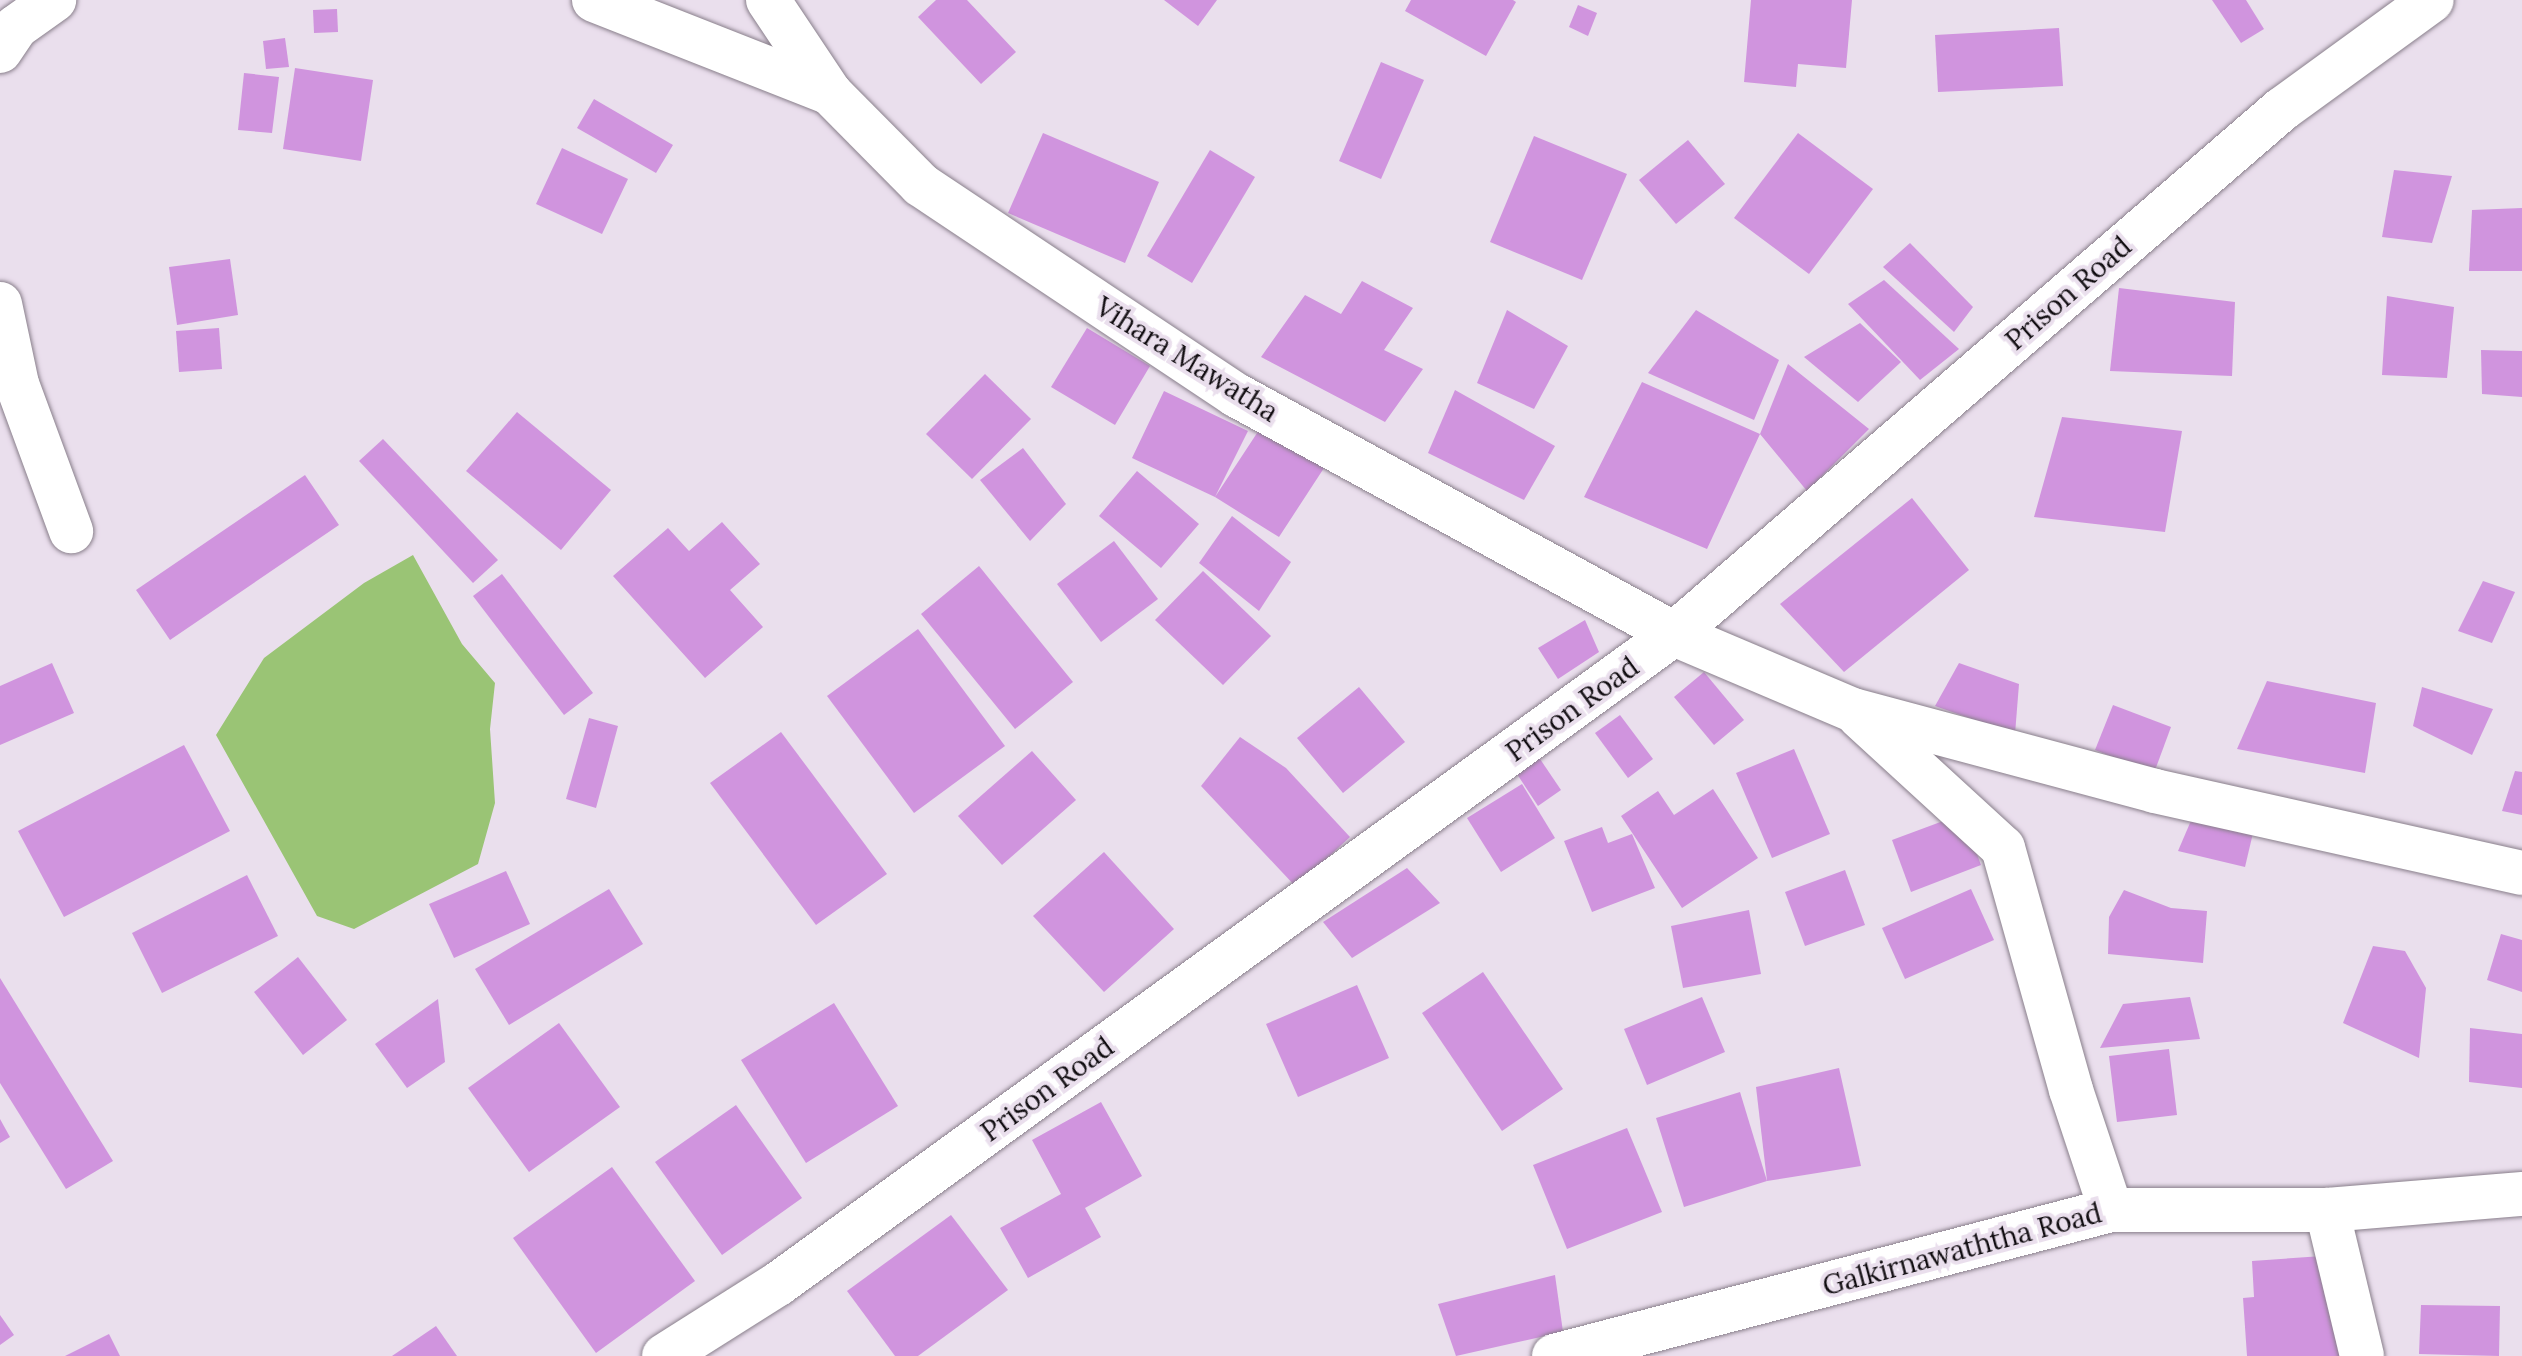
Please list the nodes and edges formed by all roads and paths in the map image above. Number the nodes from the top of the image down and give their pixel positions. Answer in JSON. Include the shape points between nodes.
{"nodes":[{"id":1,"x":54,"y":0,"type":"edge"},
{"id":2,"x":594,"y":0,"type":"edge"},
{"id":3,"x":768,"y":0,"type":"edge"},
{"id":4,"x":2432,"y":0,"type":"edge"},
{"id":5,"x":0,"y":51,"type":"edge"},
{"id":6,"x":830,"y":93,"type":"junction"},
{"id":7,"x":0,"y":304,"type":"edge"},
{"id":8,"x":71,"y":531,"type":"dead end"},
{"id":9,"x":1674,"y":634,"type":"junction"},
{"id":10,"x":1853,"y":710,"type":"junction"},
{"id":11,"x":2522,"y":873,"type":"edge"},
{"id":12,"x":2522,"y":1194,"type":"edge"},
{"id":13,"x":2111,"y":1210,"type":"junction"},
{"id":14,"x":2327,"y":1210,"type":"junction"},
{"id":15,"x":664,"y":1356,"type":"edge"},
{"id":16,"x":1554,"y":1356,"type":"edge"},
{"id":17,"x":2362,"y":1356,"type":"edge"}],
"edges":[{"from":1,"to":5,"type":"street","via":[[16,27]]},
{"from":2,"to":6,"type":"street"},
{"from":3,"to":6,"type":"street","name":"Vihara Mawatha"},
{"from":4,"to":9,"type":"street","name":"Prison Road","via":[[2282,109]]},
{"from":6,"to":9,"type":"street","name":"Vihara Mawatha","via":[[921,185],[1236,395]]},
{"from":7,"to":8,"type":"street","via":[[17,384]]},
{"from":9,"to":10,"type":"street"},
{"from":9,"to":15,"type":"street","name":"Prison Road","via":[[778,1284]]},
{"from":10,"to":11,"type":"street","via":[[2155,791]]},
{"from":10,"to":13,"type":"street","via":[[2003,848],[2071,1090]]},
{"from":12,"to":14,"type":"street","name":"Galkirnawaththa Road"},
{"from":13,"to":14,"type":"street","name":"Galkirnawaththa Road"},
{"from":13,"to":16,"type":"street","name":"Galkirnawaththa Road"},
{"from":14,"to":17,"type":"street"}]}
